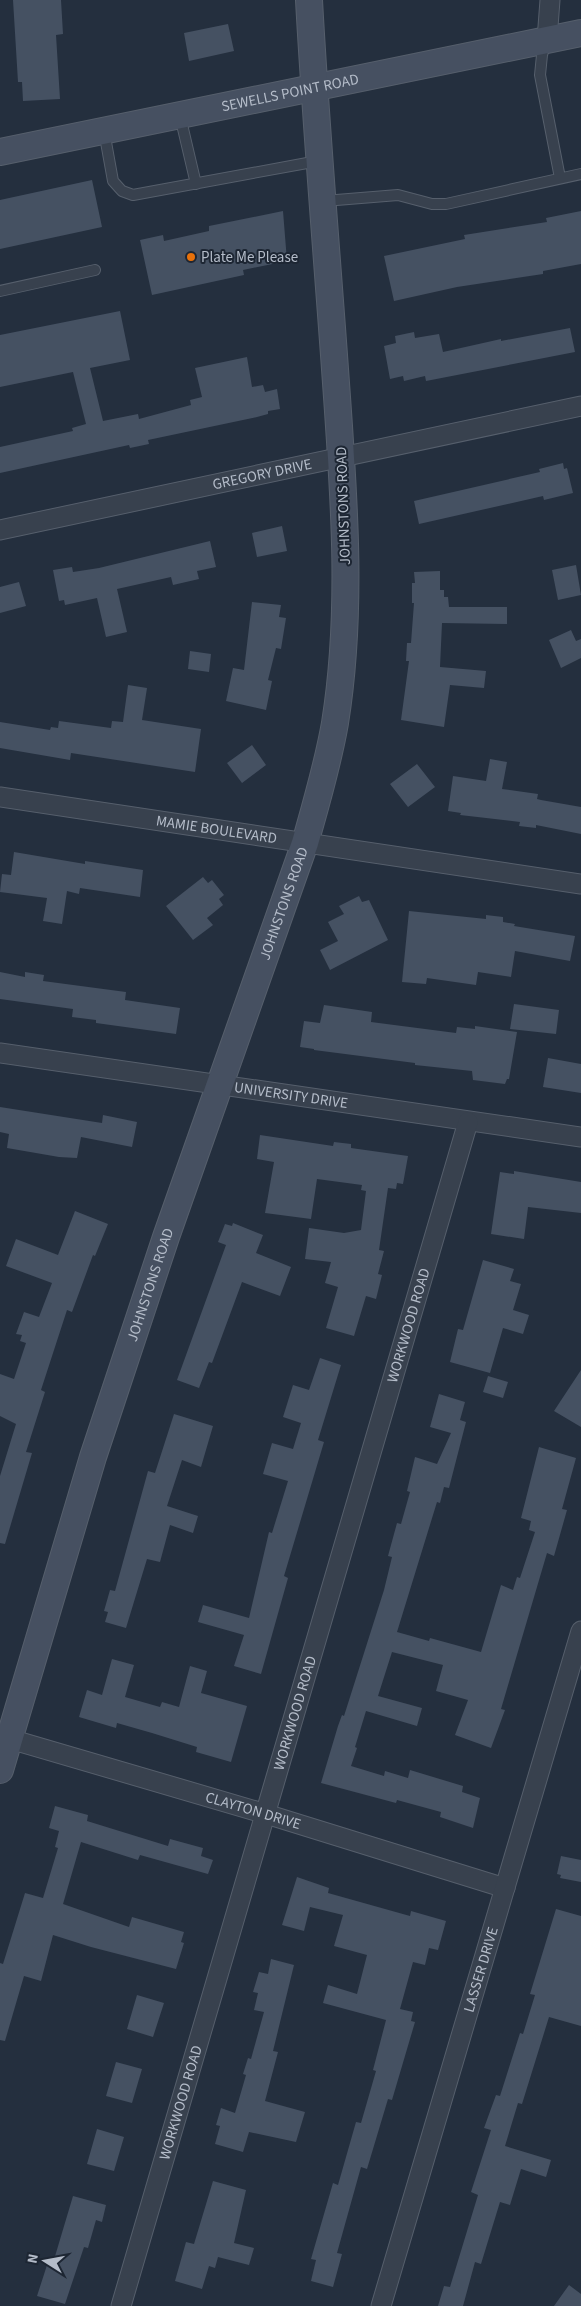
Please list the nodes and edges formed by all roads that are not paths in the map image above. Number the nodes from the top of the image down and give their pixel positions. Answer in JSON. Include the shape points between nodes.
{"nodes":[{"id":1,"x":309,"y":0,"type":"edge"},
{"id":2,"x":550,"y":0,"type":"edge"},
{"id":3,"x":581,"y":33,"type":"edge"},
{"id":4,"x":546,"y":40,"type":"junction"},
{"id":5,"x":314,"y":89,"type":"junction"},
{"id":6,"x":180,"y":116,"type":"junction"},
{"id":7,"x":104,"y":131,"type":"junction"},
{"id":8,"x":0,"y":152,"type":"edge"},
{"id":9,"x":320,"y":161,"type":"junction"},
{"id":10,"x":581,"y":174,"type":"edge"},
{"id":11,"x":560,"y":178,"type":"junction"},
{"id":12,"x":196,"y":184,"type":"junction"},
{"id":13,"x":324,"y":201,"type":"junction"},
{"id":14,"x":96,"y":270,"type":"dead end"},
{"id":15,"x":0,"y":291,"type":"edge"},
{"id":16,"x":581,"y":406,"type":"edge"},
{"id":17,"x":342,"y":457,"type":"junction"},
{"id":18,"x":0,"y":530,"type":"edge"},
{"id":19,"x":0,"y":797,"type":"edge"},
{"id":20,"x":305,"y":844,"type":"junction"},
{"id":21,"x":581,"y":884,"type":"edge"},
{"id":22,"x":0,"y":1053,"type":"edge"},
{"id":23,"x":219,"y":1083,"type":"junction"},
{"id":24,"x":468,"y":1122,"type":"junction"},
{"id":25,"x":581,"y":1137,"type":"edge"},
{"id":26,"x":581,"y":1631,"type":"edge"},
{"id":27,"x":4,"y":1738,"type":"edge"},
{"id":28,"x":0,"y":1770,"type":"edge"},
{"id":29,"x":266,"y":1814,"type":"junction"},
{"id":30,"x":505,"y":1888,"type":"junction"},
{"id":31,"x":121,"y":2306,"type":"edge"},
{"id":32,"x":381,"y":2306,"type":"edge"}],
"edges":[{"from":1,"to":5,"type":"street","name":"JOHNSTONS ROAD"},
{"from":2,"to":4,"type":"street"},
{"from":3,"to":4,"type":"street","name":"SEWELLS POINT ROAD"},
{"from":4,"to":5,"type":"street","name":"SEWELLS POINT ROAD"},
{"from":4,"to":11,"type":"lane","via":[[540,75]]},
{"from":5,"to":6,"type":"street","name":"SEWELLS POINT ROAD"},
{"from":5,"to":9,"type":"street","name":"JOHNSTONS ROAD"},
{"from":6,"to":7,"type":"street","name":"SEWELLS POINT ROAD"},
{"from":6,"to":12,"type":"lane"},
{"from":7,"to":8,"type":"street","name":"SEWELLS POINT ROAD"},
{"from":7,"to":12,"type":"lane","via":[[113,182],[122,191],[140,195]]},
{"from":9,"to":12,"type":"lane"},
{"from":9,"to":13,"type":"street","name":"JOHNSTONS ROAD"},
{"from":10,"to":11,"type":"lane"},
{"from":11,"to":13,"type":"lane","via":[[446,204],[432,204],[398,195]]},
{"from":13,"to":17,"type":"street","name":"JOHNSTONS ROAD"},
{"from":14,"to":15,"type":"lane"},
{"from":16,"to":17,"type":"street","name":"GREGORY DRIVE"},
{"from":17,"to":18,"type":"street","name":"GREGORY DRIVE"},
{"from":17,"to":20,"type":"street","name":"JOHNSTONS ROAD","via":[[346,590],[342,666],[335,723]]},
{"from":19,"to":20,"type":"street","name":"MAMIE BOULEVARD"},
{"from":20,"to":21,"type":"street","name":"MAMIE BOULEVARD"},
{"from":20,"to":23,"type":"street","name":"JOHNSTONS ROAD"},
{"from":22,"to":23,"type":"street","name":"UNIVERSITY DRIVE"},
{"from":23,"to":24,"type":"street","name":"UNIVERSITY DRIVE"},
{"from":23,"to":27,"type":"street","name":"JOHNSTONS ROAD","via":[[93,1457]]},
{"from":24,"to":25,"type":"street","name":"UNIVERSITY DRIVE"},
{"from":24,"to":29,"type":"street","name":"WORKWOOD ROAD"},
{"from":26,"to":30,"type":"street","name":"LASSER DRIVE"},
{"from":27,"to":28,"type":"street","name":"JOHNSTONS ROAD"},
{"from":27,"to":29,"type":"street","name":"CLAYTON DRIVE"},
{"from":29,"to":30,"type":"street","name":"CLAYTON DRIVE"},
{"from":29,"to":31,"type":"street","name":"WORKWOOD ROAD"},
{"from":30,"to":32,"type":"street","name":"LASSER DRIVE"}]}
